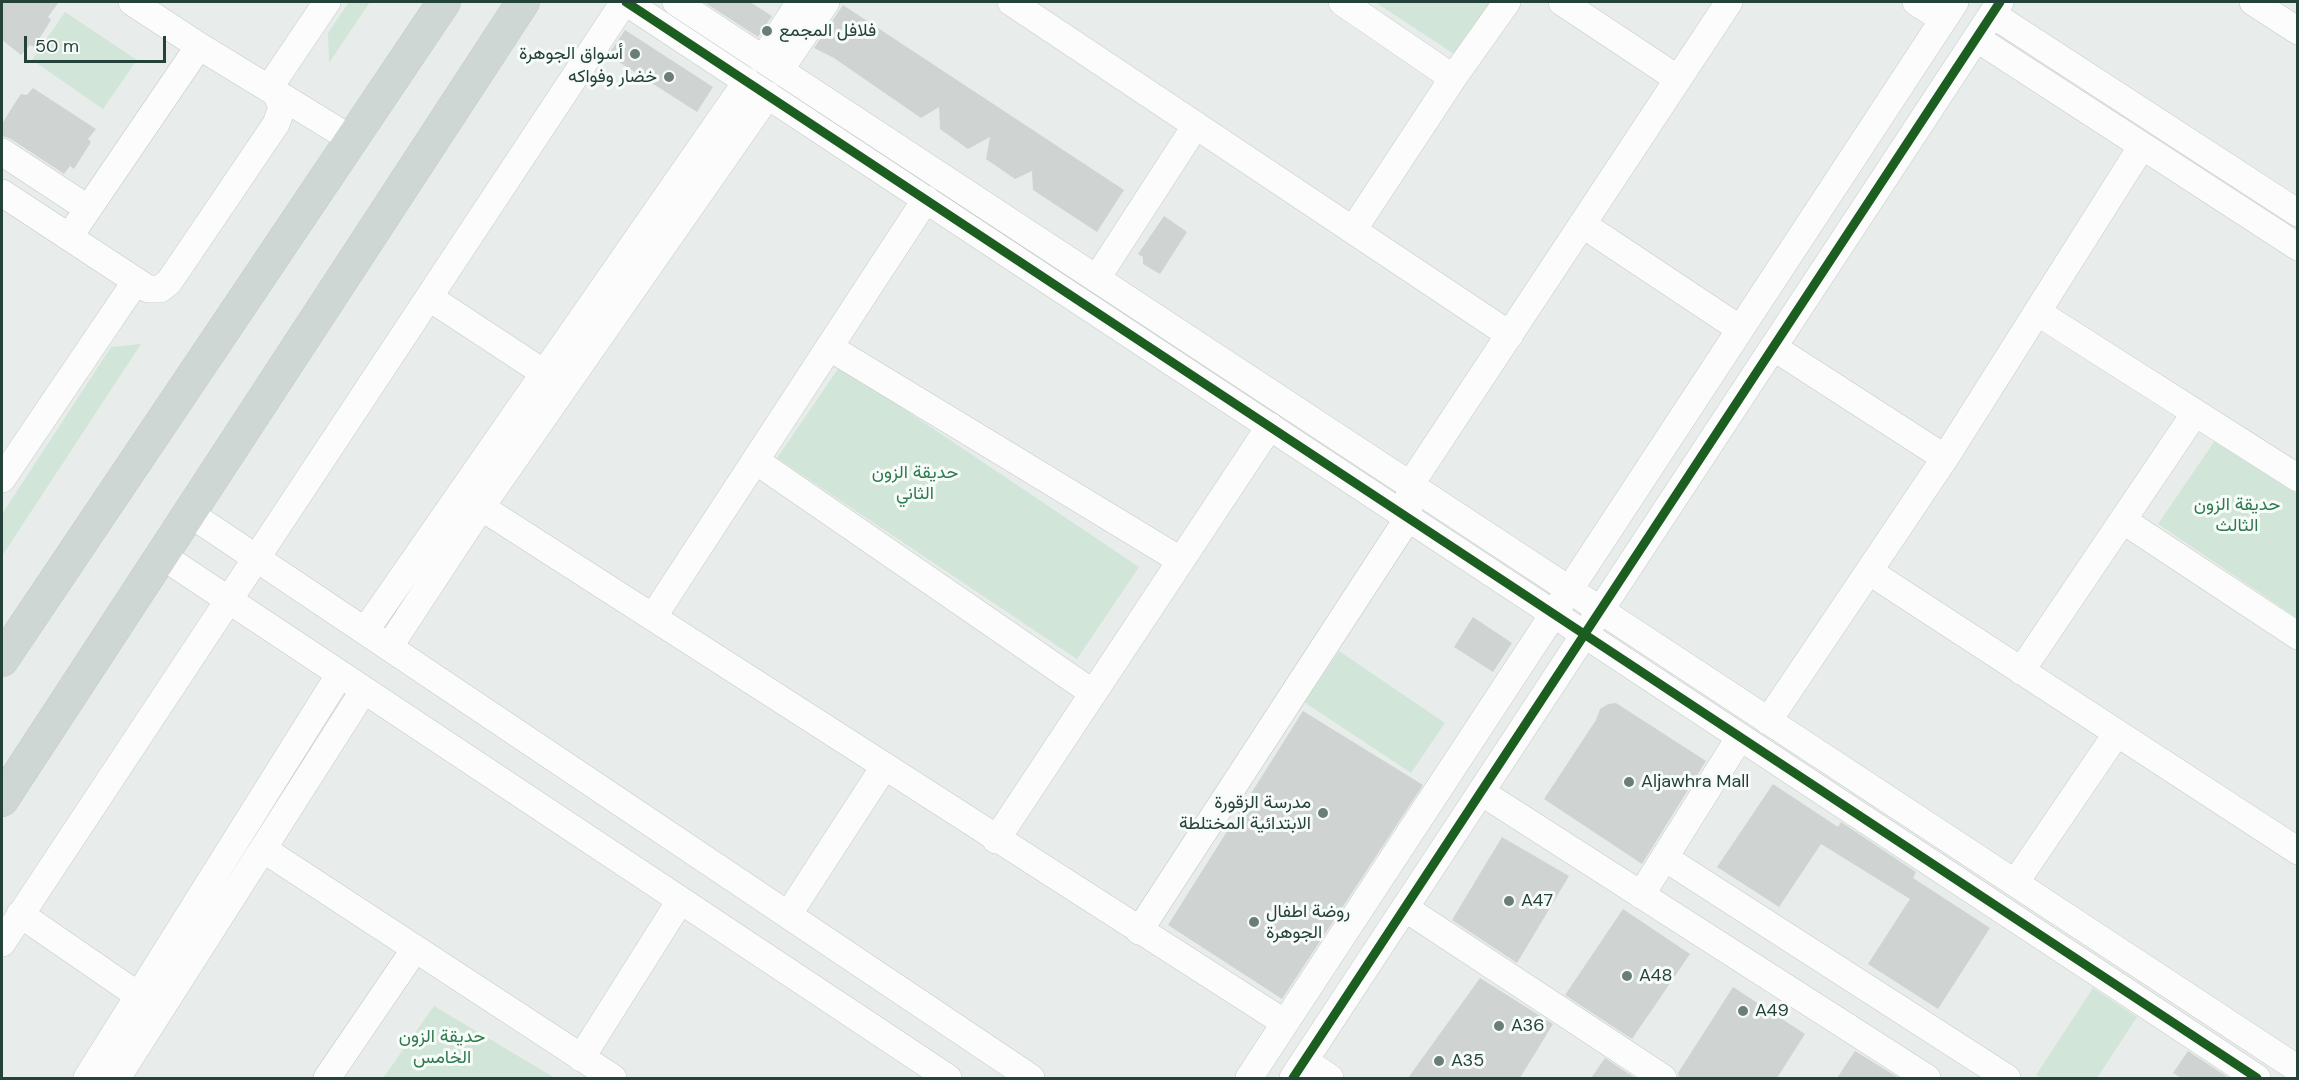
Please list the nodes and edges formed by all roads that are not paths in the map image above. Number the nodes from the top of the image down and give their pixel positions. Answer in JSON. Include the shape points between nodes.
{"nodes":[{"id":1,"x":132,"y":2,"type":"edge"},
{"id":2,"x":327,"y":2,"type":"edge"},
{"id":3,"x":444,"y":2,"type":"edge"},
{"id":4,"x":523,"y":2,"type":"edge"},
{"id":5,"x":625,"y":2,"type":"edge"},
{"id":6,"x":676,"y":2,"type":"edge"},
{"id":7,"x":800,"y":2,"type":"edge"},
{"id":8,"x":826,"y":2,"type":"edge"},
{"id":9,"x":1011,"y":2,"type":"edge"},
{"id":10,"x":1342,"y":2,"type":"edge"},
{"id":11,"x":1507,"y":2,"type":"edge"},
{"id":12,"x":1562,"y":2,"type":"edge"},
{"id":13,"x":1729,"y":2,"type":"edge"},
{"id":14,"x":1916,"y":2,"type":"edge"},
{"id":15,"x":2253,"y":2,"type":"edge"},
{"id":16,"x":1996,"y":8,"type":"edge"},
{"id":17,"x":1949,"y":10,"type":"edge"},
{"id":18,"x":1046,"y":11,"type":"edge"},
{"id":19,"x":2298,"y":31,"type":"edge"},
{"id":20,"x":1976,"y":38,"type":"junction"},
{"id":21,"x":199,"y":46,"type":"junction"},
{"id":22,"x":771,"y":64,"type":"junction"},
{"id":23,"x":1453,"y":78,"type":"junction"},
{"id":24,"x":1678,"y":79,"type":"junction"},
{"id":25,"x":757,"y":87,"type":"junction"},
{"id":26,"x":272,"y":90,"type":"junction"},
{"id":27,"x":1196,"y":125,"type":"junction"},
{"id":28,"x":351,"y":139,"type":"junction"},
{"id":29,"x":2142,"y":146,"type":"junction"},
{"id":30,"x":2,"y":152,"type":"edge"},
{"id":31,"x":2,"y":196,"type":"edge"},
{"id":32,"x":926,"y":199,"type":"junction"},
{"id":33,"x":87,"y":208,"type":"junction"},
{"id":34,"x":2298,"y":213,"type":"edge"},
{"id":35,"x":1582,"y":224,"type":"junction"},
{"id":36,"x":1353,"y":230,"type":"junction"},
{"id":37,"x":69,"y":237,"type":"junction"},
{"id":38,"x":2298,"y":247,"type":"edge"},
{"id":39,"x":1097,"y":278,"type":"junction"},
{"id":40,"x":136,"y":281,"type":"junction"},
{"id":41,"x":430,"y":298,"type":"junction"},
{"id":42,"x":2037,"y":312,"type":"junction"},
{"id":43,"x":1740,"y":329,"type":"junction"},
{"id":44,"x":1510,"y":335,"type":"junction"},
{"id":45,"x":829,"y":347,"type":"junction"},
{"id":46,"x":1773,"y":347,"type":"junction"},
{"id":47,"x":544,"y":373,"type":"junction"},
{"id":48,"x":2195,"y":412,"type":"junction"},
{"id":49,"x":1270,"y":426,"type":"junction"},
{"id":50,"x":1945,"y":458,"type":"junction"},
{"id":51,"x":756,"y":461,"type":"junction"},
{"id":52,"x":2298,"y":478,"type":"edge"},
{"id":53,"x":2,"y":479,"type":"edge"},
{"id":54,"x":1410,"y":485,"type":"junction"},
{"id":55,"x":481,"y":507,"type":"junction"},
{"id":56,"x":189,"y":513,"type":"junction"},
{"id":57,"x":1408,"y":518,"type":"junction"},
{"id":58,"x":2124,"y":521,"type":"junction"},
{"id":59,"x":161,"y":555,"type":"junction"},
{"id":60,"x":256,"y":558,"type":"junction"},
{"id":61,"x":1180,"y":561,"type":"junction"},
{"id":62,"x":1870,"y":573,"type":"junction"},
{"id":63,"x":1569,"y":590,"type":"junction"},
{"id":64,"x":228,"y":600,"type":"junction"},
{"id":65,"x":1600,"y":610,"type":"junction"},
{"id":66,"x":1553,"y":614,"type":"junction"},
{"id":67,"x":653,"y":617,"type":"junction"},
{"id":68,"x":365,"y":632,"type":"junction"},
{"id":69,"x":1585,"y":634,"type":"junction"},
{"id":70,"x":2298,"y":636,"type":"edge"},
{"id":71,"x":389,"y":647,"type":"junction"},
{"id":72,"x":2,"y":660,"type":"edge"},
{"id":73,"x":2021,"y":671,"type":"junction"},
{"id":74,"x":340,"y":674,"type":"junction"},
{"id":75,"x":364,"y":690,"type":"junction"},
{"id":76,"x":1093,"y":693,"type":"junction"},
{"id":77,"x":1768,"y":721,"type":"junction"},
{"id":78,"x":2117,"y":733,"type":"junction"},
{"id":79,"x":1740,"y":737,"type":"junction"},
{"id":80,"x":884,"y":767,"type":"junction"},
{"id":81,"x":1481,"y":792,"type":"junction"},
{"id":82,"x":2,"y":800,"type":"edge"},
{"id":83,"x":996,"y":840,"type":"junction"},
{"id":84,"x":263,"y":849,"type":"junction"},
{"id":85,"x":2298,"y":852,"type":"edge"},
{"id":86,"x":1665,"y":858,"type":"junction"},
{"id":87,"x":2015,"y":883,"type":"junction"},
{"id":88,"x":1641,"y":895,"type":"junction"},
{"id":89,"x":680,"y":901,"type":"junction"},
{"id":90,"x":1405,"y":908,"type":"junction"},
{"id":91,"x":20,"y":914,"type":"junction"},
{"id":92,"x":788,"y":915,"type":"junction"},
{"id":93,"x":1139,"y":931,"type":"junction"},
{"id":94,"x":2,"y":943,"type":"edge"},
{"id":95,"x":415,"y":949,"type":"junction"},
{"id":96,"x":139,"y":996,"type":"junction"},
{"id":97,"x":1285,"y":1023,"type":"junction"},
{"id":98,"x":581,"y":1058,"type":"junction"},
{"id":99,"x":2298,"y":1069,"type":"edge"},
{"id":100,"x":1299,"y":1070,"type":"edge"},
{"id":101,"x":336,"y":1075,"type":"edge"},
{"id":102,"x":87,"y":1078,"type":"edge"},
{"id":103,"x":117,"y":1078,"type":"edge"},
{"id":104,"x":613,"y":1078,"type":"edge"},
{"id":105,"x":948,"y":1078,"type":"edge"},
{"id":106,"x":1031,"y":1078,"type":"edge"},
{"id":107,"x":1249,"y":1078,"type":"edge"},
{"id":108,"x":1330,"y":1078,"type":"edge"},
{"id":109,"x":1663,"y":1078,"type":"edge"},
{"id":110,"x":1927,"y":1078,"type":"edge"},
{"id":111,"x":2007,"y":1078,"type":"edge"},
{"id":112,"x":2257,"y":1078,"type":"edge"}],
"edges":[{"from":1,"to":21,"type":"street"},
{"from":2,"to":26,"type":"street"},
{"from":3,"to":28,"type":"main road"},
{"from":4,"to":56,"type":"main road"},
{"from":5,"to":25,"type":"street"},
{"from":5,"to":41,"type":"street"},
{"from":6,"to":22,"type":"street"},
{"from":7,"to":22,"type":"street"},
{"from":8,"to":22,"type":"street"},
{"from":9,"to":18,"type":"street"},
{"from":10,"to":23,"type":"street"},
{"from":11,"to":23,"type":"street"},
{"from":12,"to":24,"type":"street"},
{"from":13,"to":24,"type":"street"},
{"from":14,"to":17,"type":"street"},
{"from":15,"to":19,"type":"street"},
{"from":16,"to":20,"type":"street"},
{"from":16,"to":34,"type":"street"},
{"from":17,"to":43,"type":"street"},
{"from":18,"to":27,"type":"street"},
{"from":20,"to":29,"type":"street"},
{"from":20,"to":46,"type":"street"},
{"from":21,"to":26,"type":"street"},
{"from":21,"to":33,"type":"street"},
{"from":22,"to":25,"type":"street"},
{"from":22,"to":39,"type":"street"},
{"from":23,"to":36,"type":"street"},
{"from":24,"to":35,"type":"street"},
{"from":25,"to":32,"type":"street"},
{"from":25,"to":47,"type":"street"},
{"from":25,"to":55,"type":"street"},
{"from":26,"to":28,"type":"street"},
{"from":26,"to":40,"type":"street","via":[[280,100],[281,117],[169,282],[154,290]]},
{"from":27,"to":36,"type":"street"},
{"from":27,"to":39,"type":"street"},
{"from":28,"to":72,"type":"main road"},
{"from":29,"to":38,"type":"street"},
{"from":29,"to":42,"type":"street"},
{"from":30,"to":33,"type":"street"},
{"from":31,"to":37,"type":"street"},
{"from":32,"to":45,"type":"street"},
{"from":32,"to":49,"type":"street"},
{"from":33,"to":37,"type":"street"},
{"from":35,"to":43,"type":"street"},
{"from":35,"to":44,"type":"street"},
{"from":36,"to":44,"type":"street"},
{"from":37,"to":40,"type":"street"},
{"from":39,"to":54,"type":"street"},
{"from":40,"to":53,"type":"street"},
{"from":41,"to":47,"type":"street"},
{"from":41,"to":60,"type":"street"},
{"from":42,"to":48,"type":"street"},
{"from":42,"to":50,"type":"street"},
{"from":43,"to":63,"type":"street"},
{"from":44,"to":54,"type":"street"},
{"from":45,"to":51,"type":"street"},
{"from":45,"to":61,"type":"street"},
{"from":46,"to":50,"type":"street"},
{"from":46,"to":65,"type":"street"},
{"from":47,"to":68,"type":"street"},
{"from":48,"to":52,"type":"street"},
{"from":48,"to":58,"type":"street"},
{"from":49,"to":57,"type":"street"},
{"from":49,"to":61,"type":"street"},
{"from":50,"to":62,"type":"street"},
{"from":51,"to":67,"type":"street"},
{"from":51,"to":76,"type":"street"},
{"from":54,"to":57,"type":"street"},
{"from":54,"to":63,"type":"street"},
{"from":55,"to":67,"type":"street"},
{"from":55,"to":71,"type":"street"},
{"from":56,"to":59,"type":"main road"},
{"from":56,"to":60,"type":"street"},
{"from":57,"to":66,"type":"street"},
{"from":57,"to":93,"type":"street"},
{"from":58,"to":70,"type":"street"},
{"from":58,"to":73,"type":"street"},
{"from":59,"to":64,"type":"street"},
{"from":59,"to":82,"type":"main road"},
{"from":60,"to":64,"type":"street"},
{"from":60,"to":68,"type":"street"},
{"from":61,"to":76,"type":"street"},
{"from":62,"to":73,"type":"street"},
{"from":62,"to":77,"type":"street"},
{"from":63,"to":65,"type":"street"},
{"from":63,"to":66,"type":"street"},
{"from":64,"to":74,"type":"street"},
{"from":64,"to":91,"type":"street"},
{"from":65,"to":69,"type":"street"},
{"from":65,"to":77,"type":"street"},
{"from":66,"to":69,"type":"street"},
{"from":66,"to":97,"type":"street"},
{"from":67,"to":80,"type":"street"},
{"from":68,"to":71,"type":"street"},
{"from":69,"to":79,"type":"street"},
{"from":69,"to":81,"type":"street"},
{"from":71,"to":92,"type":"street"},
{"from":73,"to":78,"type":"street"},
{"from":74,"to":75,"type":"street"},
{"from":74,"to":96,"type":"street"},
{"from":75,"to":84,"type":"street"},
{"from":75,"to":89,"type":"street"},
{"from":76,"to":83,"type":"street"},
{"from":77,"to":87,"type":"street"},
{"from":78,"to":85,"type":"street"},
{"from":78,"to":87,"type":"street"},
{"from":79,"to":86,"type":"street"},
{"from":79,"to":112,"type":"street"},
{"from":80,"to":83,"type":"street"},
{"from":80,"to":92,"type":"street"},
{"from":81,"to":88,"type":"street"},
{"from":81,"to":90,"type":"street"},
{"from":83,"to":93,"type":"street"},
{"from":84,"to":95,"type":"street"},
{"from":84,"to":103,"type":"street"},
{"from":86,"to":88,"type":"street"},
{"from":86,"to":111,"type":"street"},
{"from":87,"to":99,"type":"street"},
{"from":88,"to":110,"type":"street"},
{"from":89,"to":98,"type":"street"},
{"from":89,"to":105,"type":"street"},
{"from":90,"to":100,"type":"street"},
{"from":90,"to":109,"type":"street"},
{"from":91,"to":94,"type":"street"},
{"from":91,"to":96,"type":"street"},
{"from":92,"to":106,"type":"street"},
{"from":93,"to":97,"type":"street"},
{"from":95,"to":98,"type":"street"},
{"from":95,"to":101,"type":"street"},
{"from":96,"to":102,"type":"street"},
{"from":97,"to":107,"type":"street"},
{"from":98,"to":104,"type":"street"},
{"from":100,"to":108,"type":"street"}]}
